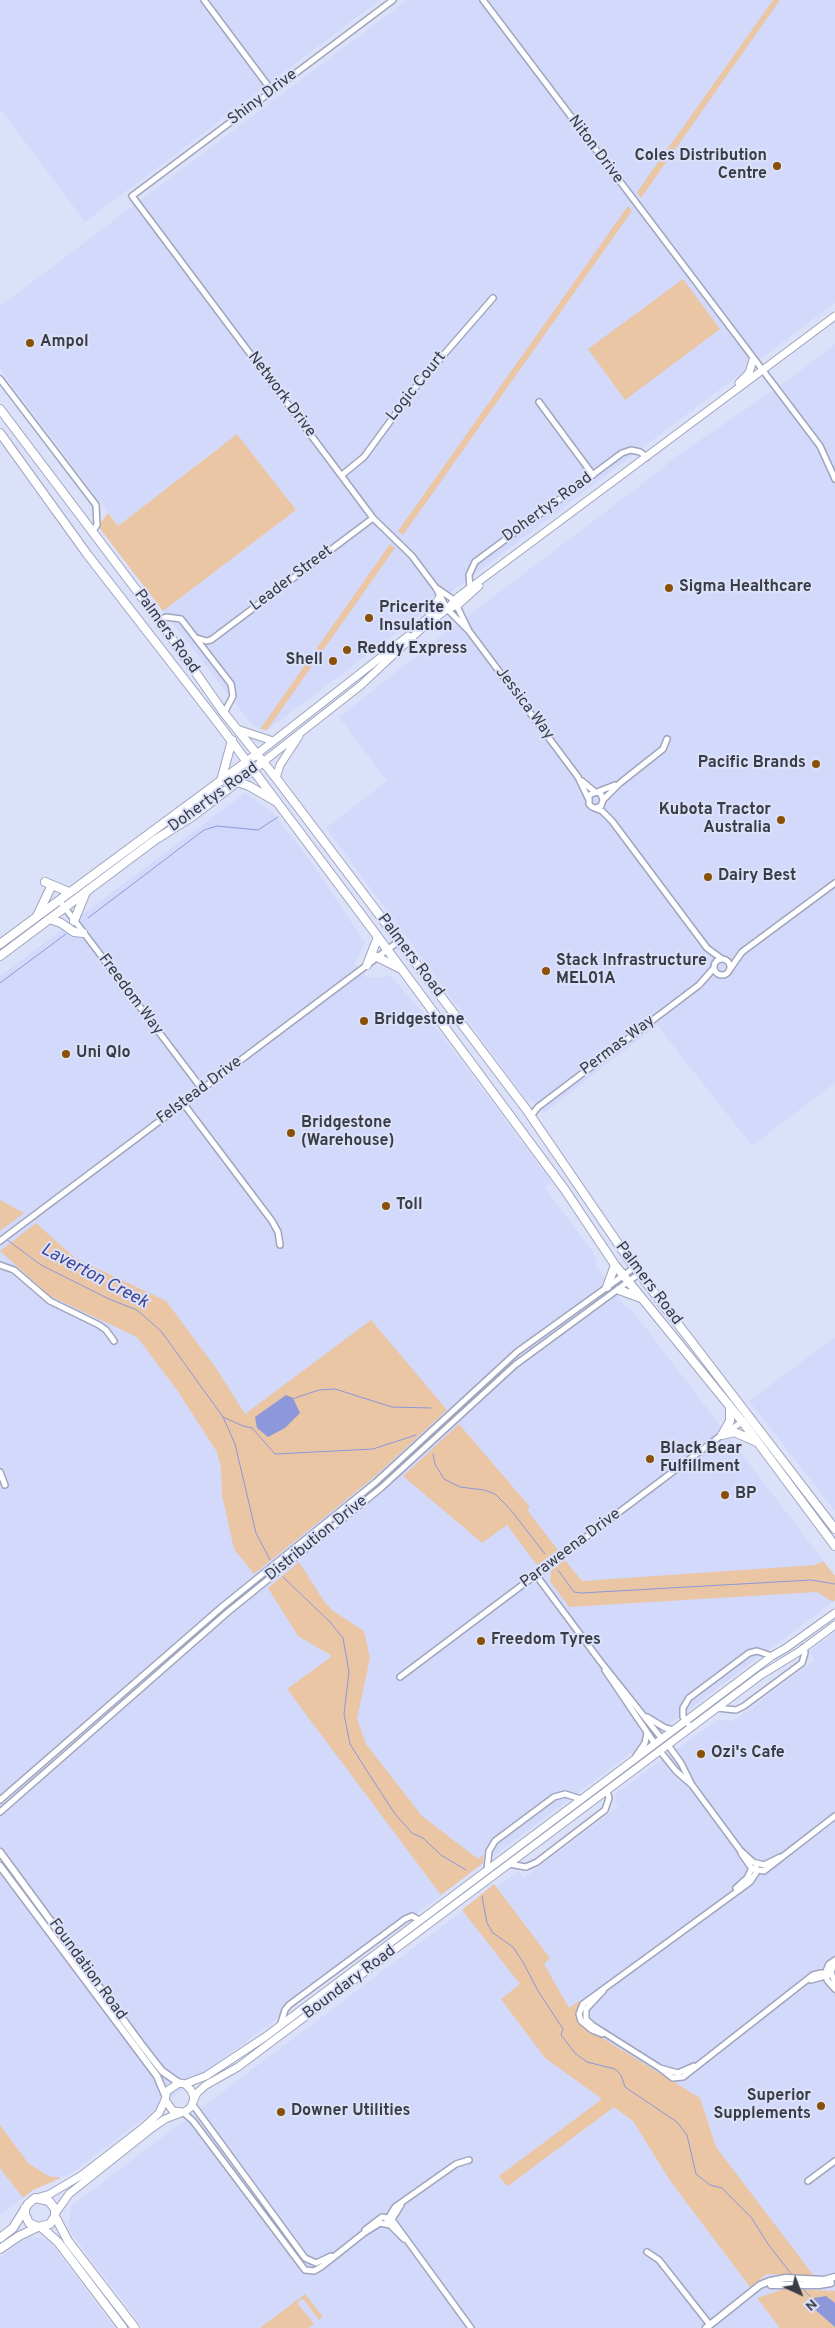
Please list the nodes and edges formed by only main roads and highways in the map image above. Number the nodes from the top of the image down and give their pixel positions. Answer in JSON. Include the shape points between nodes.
{"nodes":[{"id":1,"x":835,"y":316,"type":"edge"},
{"id":2,"x":753,"y":360,"type":"road end"},
{"id":3,"x":0,"y":409,"type":"edge"},
{"id":4,"x":691,"y":423,"type":"junction"},
{"id":5,"x":0,"y":433,"type":"edge"},
{"id":6,"x":497,"y":569,"type":"junction"},
{"id":7,"x":440,"y":596,"type":"road end"},
{"id":8,"x":456,"y":603,"type":"junction"},
{"id":9,"x":420,"y":630,"type":"junction"},
{"id":10,"x":407,"y":636,"type":"junction"},
{"id":11,"x":304,"y":729,"type":"junction"},
{"id":12,"x":237,"y":730,"type":"junction"},
{"id":13,"x":232,"y":740,"type":"junction"},
{"id":14,"x":273,"y":741,"type":"junction"},
{"id":15,"x":257,"y":754,"type":"junction"},
{"id":16,"x":247,"y":761,"type":"junction"},
{"id":17,"x":263,"y":762,"type":"junction"},
{"id":18,"x":253,"y":769,"type":"junction"},
{"id":19,"x":276,"y":778,"type":"junction"},
{"id":20,"x":222,"y":781,"type":"junction"},
{"id":21,"x":238,"y":782,"type":"junction"},
{"id":22,"x":277,"y":802,"type":"junction"},
{"id":23,"x":45,"y":882,"type":"dead end"},
{"id":24,"x":50,"y":889,"type":"dead end"},
{"id":25,"x":87,"y":891,"type":"junction"},
{"id":26,"x":69,"y":892,"type":"junction"},
{"id":27,"x":37,"y":916,"type":"junction"},
{"id":28,"x":50,"y":919,"type":"junction"},
{"id":29,"x":74,"y":921,"type":"road end"},
{"id":30,"x":83,"y":933,"type":"road end"},
{"id":31,"x":378,"y":937,"type":"junction"},
{"id":32,"x":0,"y":944,"type":"edge"},
{"id":33,"x":0,"y":956,"type":"edge"},
{"id":34,"x":377,"y":957,"type":"road end"},
{"id":35,"x":367,"y":965,"type":"road end"},
{"id":36,"x":403,"y":971,"type":"junction"},
{"id":37,"x":615,"y":1265,"type":"junction"},
{"id":38,"x":607,"y":1287,"type":"road end"},
{"id":39,"x":619,"y":1290,"type":"road end"},
{"id":40,"x":641,"y":1298,"type":"junction"},
{"id":41,"x":730,"y":1406,"type":"junction"},
{"id":42,"x":758,"y":1443,"type":"junction"},
{"id":43,"x":835,"y":1529,"type":"edge"},
{"id":44,"x":835,"y":1546,"type":"edge"},
{"id":45,"x":835,"y":1613,"type":"edge"},
{"id":46,"x":835,"y":1625,"type":"edge"},
{"id":47,"x":804,"y":1647,"type":"junction"},
{"id":48,"x":786,"y":1648,"type":"junction"},
{"id":49,"x":662,"y":1739,"type":"junction"},
{"id":50,"x":655,"y":1744,"type":"junction"},
{"id":51,"x":668,"y":1745,"type":"junction"},
{"id":52,"x":660,"y":1751,"type":"junction"},
{"id":53,"x":593,"y":1790,"type":"junction"},
{"id":54,"x":607,"y":1791,"type":"junction"},
{"id":55,"x":419,"y":1920,"type":"junction"},
{"id":56,"x":425,"y":1928,"type":"junction"},
{"id":57,"x":182,"y":2084,"type":"junction"},
{"id":58,"x":165,"y":2098,"type":"junction"},
{"id":59,"x":193,"y":2103,"type":"junction"},
{"id":60,"x":182,"y":2112,"type":"junction"},
{"id":61,"x":40,"y":2197,"type":"junction"},
{"id":62,"x":25,"y":2208,"type":"junction"},
{"id":63,"x":55,"y":2215,"type":"junction"},
{"id":64,"x":39,"y":2227,"type":"junction"},
{"id":65,"x":0,"y":2238,"type":"edge"},
{"id":66,"x":0,"y":2248,"type":"edge"},
{"id":67,"x":123,"y":2328,"type":"edge"},
{"id":68,"x":134,"y":2328,"type":"edge"}],
"edges":[{"from":1,"to":4,"type":"main road","name":"Dohertys Road"},
{"from":2,"to":4,"type":"main road","via":[[749,373],[741,382]]},
{"from":3,"to":12,"type":"main road","name":"Palmers Road","via":[[159,620]]},
{"from":4,"to":6,"type":"main road","name":"Dohertys Road"},
{"from":5,"to":13,"type":"main road","name":"Palmers Road","via":[[93,561]]},
{"from":6,"to":8,"type":"main road","name":"Dohertys Road"},
{"from":6,"to":8,"type":"main road","name":"Dohertys Road","via":[[470,588]]},
{"from":7,"to":10,"type":"main road","via":[[430,616]]},
{"from":8,"to":9,"type":"main road","name":"Dohertys Road"},
{"from":9,"to":10,"type":"main road","name":"Dohertys Road"},
{"from":9,"to":11,"type":"main road","name":"Dohertys Road","via":[[360,686]]},
{"from":10,"to":14,"type":"main road","name":"Dohertys Road"},
{"from":11,"to":17,"type":"main road","name":"Dohertys Road"},
{"from":11,"to":19,"type":"main road","via":[[280,765]]},
{"from":12,"to":14,"type":"main road"},
{"from":12,"to":15,"type":"main road","name":"Palmers Road"},
{"from":13,"to":16,"type":"main road","name":"Palmers Road"},
{"from":13,"to":20,"type":"main road"},
{"from":14,"to":15,"type":"main road","name":"Dohertys Road"},
{"from":15,"to":16,"type":"main road","name":"Dohertys Road"},
{"from":15,"to":17,"type":"main road","name":"Palmers Road"},
{"from":16,"to":18,"type":"main road","name":"Palmers Road"},
{"from":16,"to":20,"type":"main road","name":"Dohertys Road"},
{"from":17,"to":18,"type":"main road","name":"Dohertys Road"},
{"from":17,"to":19,"type":"main road","name":"Palmers Road"},
{"from":18,"to":21,"type":"main road","name":"Dohertys Road"},
{"from":18,"to":22,"type":"main road","name":"Palmers Road"},
{"from":19,"to":43,"type":"main road","name":"Palmers Road","via":[[526,1109],[637,1270]]},
{"from":20,"to":26,"type":"main road","name":"Dohertys Road"},
{"from":21,"to":22,"type":"main road"},
{"from":21,"to":25,"type":"main road","name":"Dohertys Road"},
{"from":22,"to":31,"type":"main road","name":"Palmers Road"},
{"from":23,"to":26,"type":"main road"},
{"from":24,"to":27,"type":"main road"},
{"from":25,"to":28,"type":"main road","name":"Dohertys Road"},
{"from":25,"to":29,"type":"main road"},
{"from":26,"to":27,"type":"main road","name":"Dohertys Road"},
{"from":27,"to":32,"type":"main road","name":"Dohertys Road"},
{"from":28,"to":30,"type":"main road","via":[[74,932]]},
{"from":28,"to":33,"type":"main road","name":"Dohertys Road"},
{"from":31,"to":35,"type":"main road"},
{"from":31,"to":36,"type":"main road","name":"Palmers Road"},
{"from":34,"to":36,"type":"main road"},
{"from":36,"to":37,"type":"main road","name":"Palmers Road","via":[[565,1190]]},
{"from":37,"to":38,"type":"main road"},
{"from":37,"to":40,"type":"main road","name":"Palmers Road"},
{"from":39,"to":40,"type":"main road"},
{"from":40,"to":41,"type":"main road","name":"Palmers Road"},
{"from":41,"to":42,"type":"main road","name":"Palmers Road"},
{"from":41,"to":42,"type":"main road","via":[[730,1421],[722,1435],[734,1432]]},
{"from":42,"to":44,"type":"main road","name":"Palmers Road"},
{"from":45,"to":48,"type":"main road","name":"Boundary Road"},
{"from":46,"to":47,"type":"main road","name":"Boundary Road"},
{"from":47,"to":48,"type":"main road"},
{"from":47,"to":51,"type":"main road","name":"Boundary Road"},
{"from":48,"to":49,"type":"main road","name":"Boundary Road"},
{"from":49,"to":50,"type":"main road","name":"Boundary Road"},
{"from":49,"to":51,"type":"main road"},
{"from":50,"to":52,"type":"main road"},
{"from":50,"to":53,"type":"main road","name":"Boundary Road"},
{"from":51,"to":52,"type":"main road","name":"Boundary Road"},
{"from":52,"to":54,"type":"main road","name":"Boundary Road"},
{"from":53,"to":54,"type":"main road"},
{"from":53,"to":55,"type":"main road","name":"Boundary Road"},
{"from":54,"to":56,"type":"main road","name":"Boundary Road"},
{"from":55,"to":56,"type":"main road"},
{"from":55,"to":57,"type":"main road","name":"Boundary Road","via":[[280,2026],[206,2076]]},
{"from":56,"to":59,"type":"main road","name":"Boundary Road","via":[[238,2067],[200,2089]]},
{"from":57,"to":58,"type":"main road","via":[[170,2087]]},
{"from":57,"to":59,"type":"main road","via":[[193,2094]]},
{"from":58,"to":60,"type":"main road","via":[[169,2108]]},
{"from":58,"to":61,"type":"main road","via":[[148,2124],[82,2175]]},
{"from":59,"to":60,"type":"main road"},
{"from":60,"to":63,"type":"main road","via":[[165,2119],[70,2194]]},
{"from":61,"to":62,"type":"main road","via":[[31,2200]]},
{"from":61,"to":63,"type":"main road","via":[[53,2204]]},
{"from":62,"to":64,"type":"main road","via":[[29,2223]]},
{"from":62,"to":65,"type":"main road","via":[[17,2223]]},
{"from":63,"to":64,"type":"main road","via":[[50,2224]]},
{"from":63,"to":68,"type":"main road","via":[[68,2240]]},
{"from":64,"to":66,"type":"main road"},
{"from":64,"to":67,"type":"main road","via":[[58,2242]]}]}
